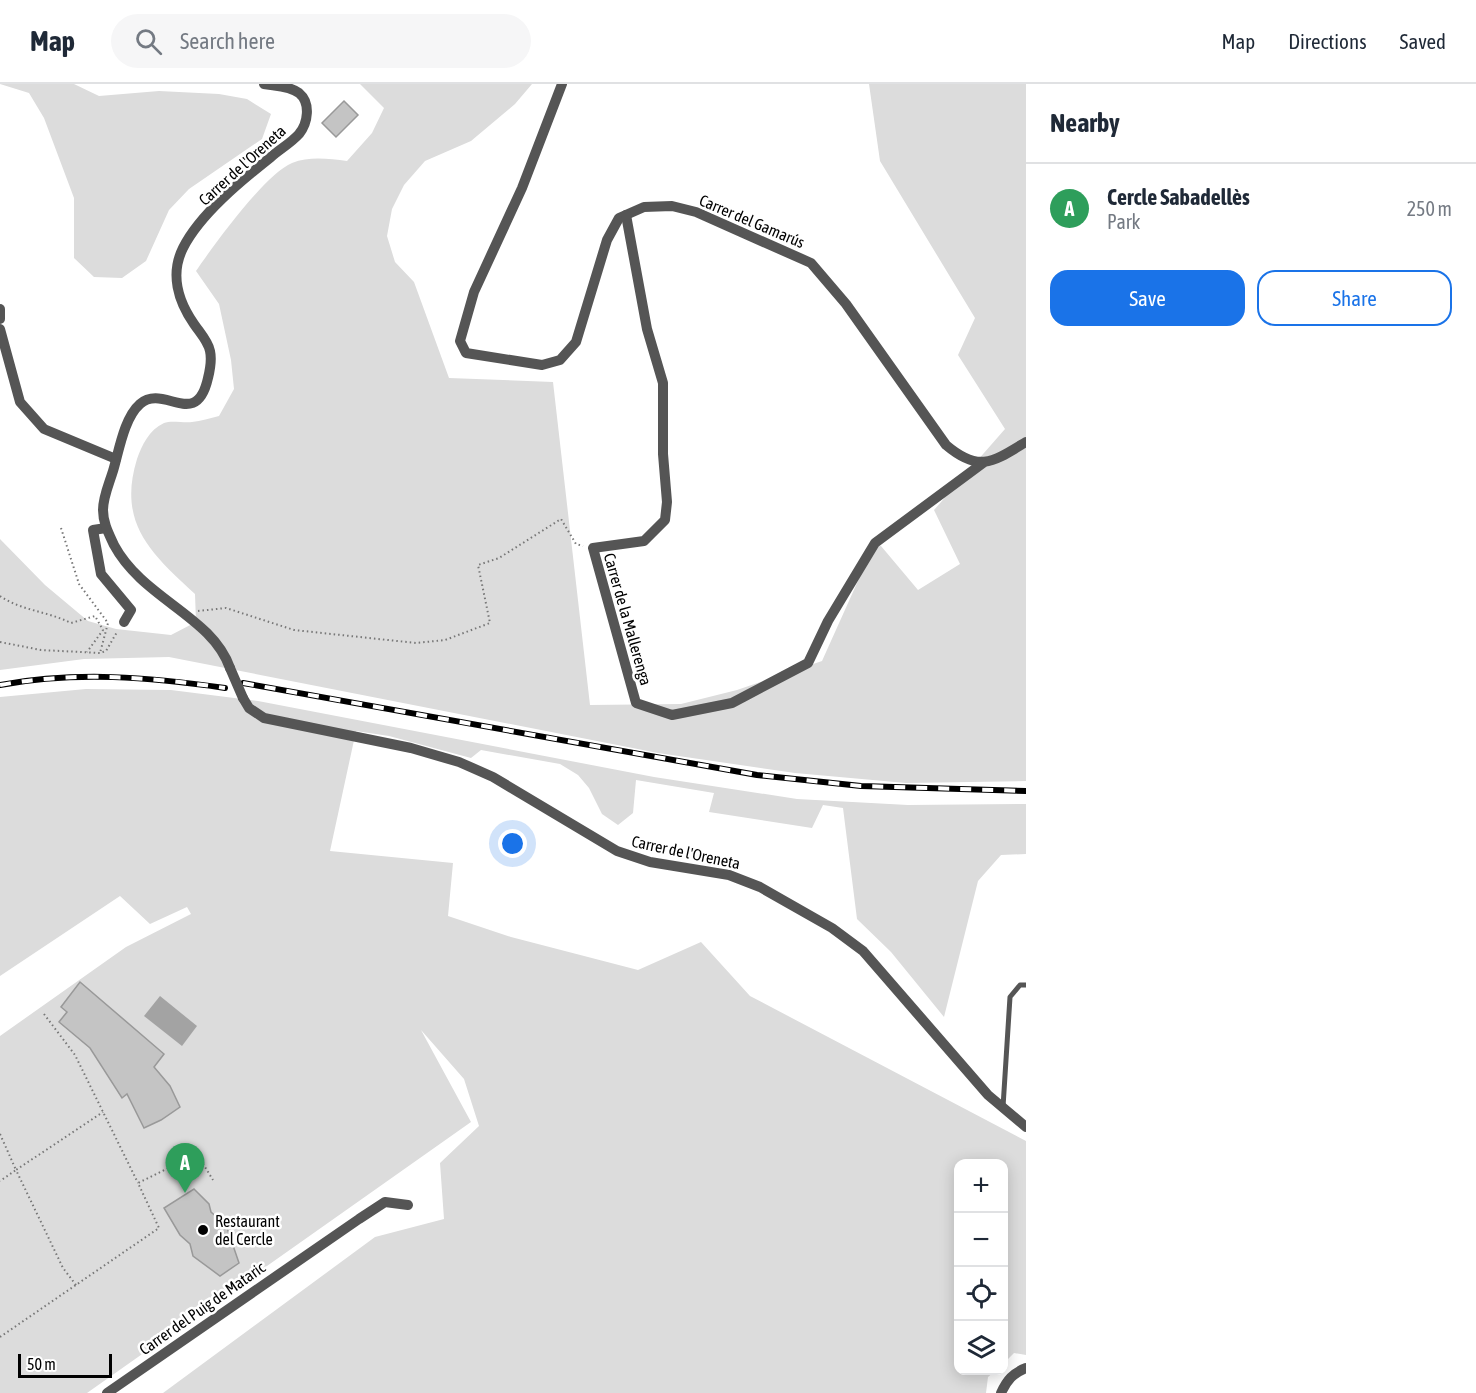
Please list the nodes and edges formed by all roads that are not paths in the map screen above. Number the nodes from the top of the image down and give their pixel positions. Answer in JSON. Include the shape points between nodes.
{"nodes":[{"id":1,"x":264,"y":84,"type":"edge"},
{"id":2,"x":562,"y":84,"type":"edge"},
{"id":3,"x":626,"y":215,"type":"junction"},
{"id":4,"x":0,"y":309,"type":"edge"},
{"id":5,"x":0,"y":319,"type":"edge"},
{"id":6,"x":0,"y":329,"type":"edge"},
{"id":7,"x":1026,"y":442,"type":"edge"},
{"id":8,"x":116,"y":459,"type":"junction"},
{"id":9,"x":983,"y":463,"type":"junction"},
{"id":10,"x":106,"y":528,"type":"junction"},
{"id":11,"x":124,"y":621,"type":"road end"},
{"id":12,"x":1026,"y":985,"type":"edge"},
{"id":13,"x":1003,"y":1108,"type":"junction"},
{"id":14,"x":1026,"y":1126,"type":"edge"},
{"id":15,"x":408,"y":1205,"type":"dead end"},
{"id":16,"x":1026,"y":1368,"type":"edge"},
{"id":17,"x":107,"y":1393,"type":"edge"},
{"id":18,"x":1001,"y":1393,"type":"edge"}],
"edges":[{"from":1,"to":8,"type":"street","name":"Carrer de l'Oreneta","via":[[294,90],[303,97],[307,116],[303,128],[229,193],[192,233],[179,258],[178,293],[210,350],[206,388],[200,399],[189,404],[157,398],[142,402],[132,414]]},
{"from":2,"to":3,"type":"street","via":[[522,188],[474,292],[460,341],[466,353],[542,365],[560,360],[576,342],[608,240],[620,218]]},
{"from":3,"to":9,"type":"street","name":"Carrer del Gamarús","via":[[644,207],[672,206],[696,212],[811,263],[846,304],[946,445],[962,458]]},
{"from":3,"to":9,"type":"street","name":"Carrer de la Mallerenga","via":[[647,329],[663,383],[667,502],[665,519],[644,541],[593,548],[636,703],[672,715],[732,703],[808,663],[874,543]]},
{"from":4,"to":5,"type":"street"},
{"from":6,"to":8,"type":"street","via":[[20,402],[44,429]]},
{"from":7,"to":9,"type":"street"},
{"from":8,"to":10,"type":"street","name":"Carrer de l'Oreneta","via":[[103,502]]},
{"from":10,"to":11,"type":"street","via":[[93,530],[101,574],[131,610]]},
{"from":10,"to":13,"type":"street","name":"Carrer de l'Oreneta","bridge":true,"via":[[138,578],[219,644],[249,708],[264,718],[411,748],[459,762],[493,777],[626,855],[729,875],[760,887],[832,928],[863,951]]},
{"from":12,"to":13,"type":"lane","via":[[1020,985],[1010,997]]},
{"from":13,"to":14,"type":"street","name":"Carrer de l'Oreneta"},
{"from":15,"to":17,"type":"street","name":"Carrer del Puig de Mataric","via":[[385,1202]]},
{"from":16,"to":18,"type":"street","via":[[1016,1372]]}]}
